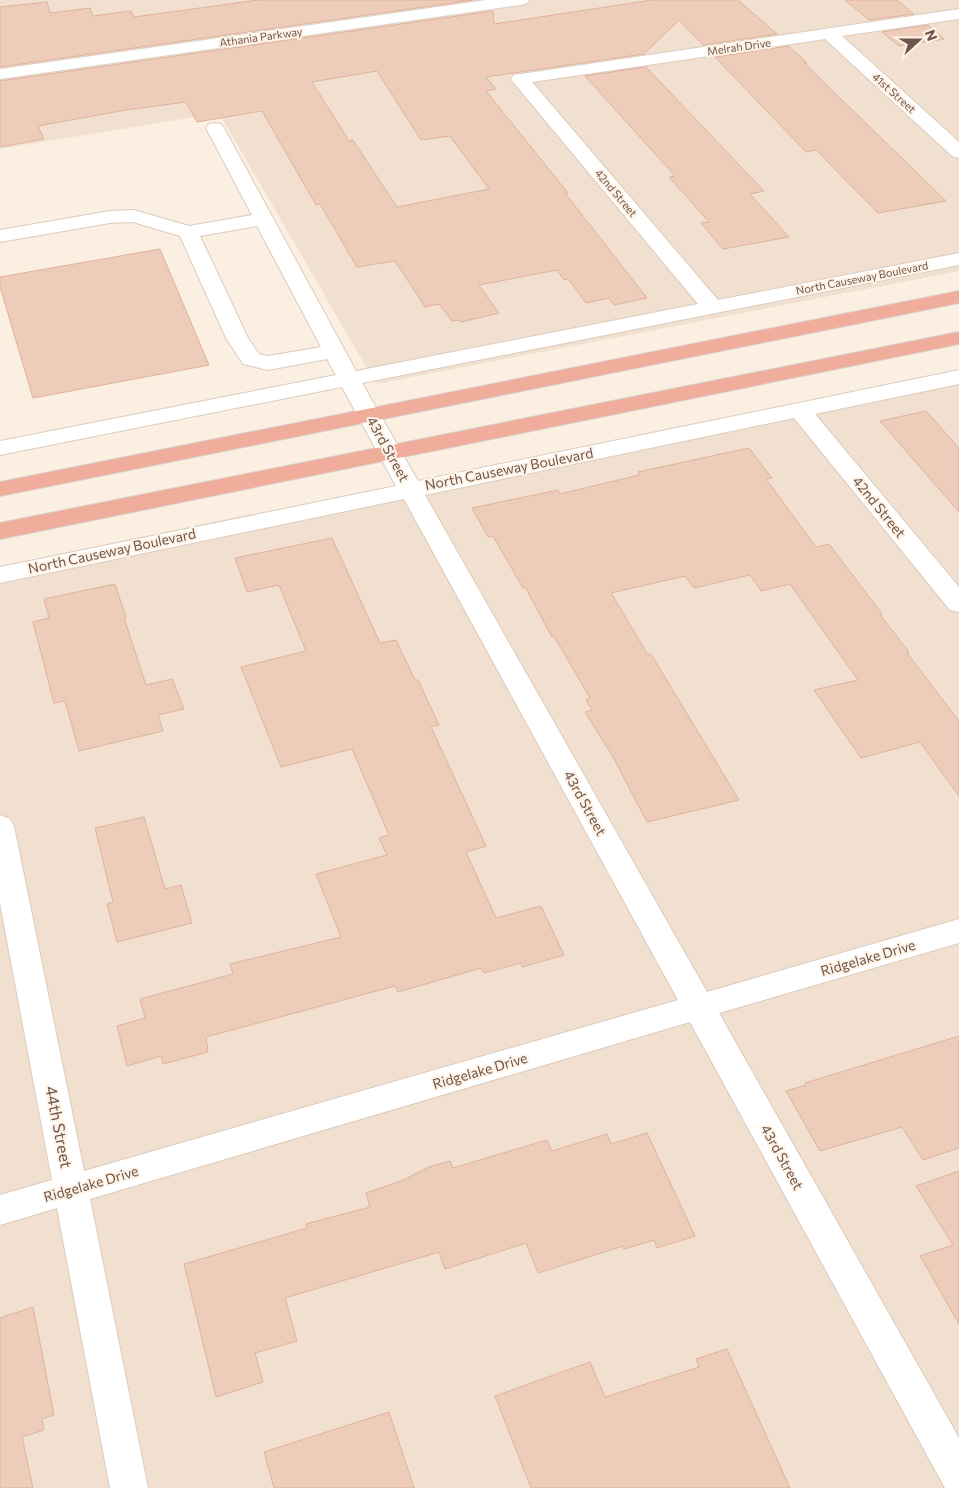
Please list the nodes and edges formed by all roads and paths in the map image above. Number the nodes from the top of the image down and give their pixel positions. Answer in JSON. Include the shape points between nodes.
{"nodes":[{"id":1,"x":522,"y":0,"type":"edge"},
{"id":2,"x":959,"y":14,"type":"edge"},
{"id":3,"x":829,"y":34,"type":"junction"},
{"id":4,"x":0,"y":74,"type":"edge"},
{"id":5,"x":520,"y":79,"type":"joint"},
{"id":6,"x":215,"y":128,"type":"dead end"},
{"id":7,"x":959,"y":152,"type":"edge"},
{"id":8,"x":263,"y":219,"type":"junction"},
{"id":9,"x":188,"y":232,"type":"junction"},
{"id":10,"x":0,"y":236,"type":"edge"},
{"id":11,"x":959,"y":259,"type":"edge"},
{"id":12,"x":959,"y":297,"type":"edge"},
{"id":13,"x":712,"y":307,"type":"junction"},
{"id":14,"x":959,"y":338,"type":"edge"},
{"id":15,"x":334,"y":351,"type":"junction"},
{"id":16,"x":959,"y":377,"type":"edge"},
{"id":17,"x":350,"y":381,"type":"junction"},
{"id":18,"x":800,"y":410,"type":"junction"},
{"id":19,"x":370,"y":416,"type":"junction"},
{"id":20,"x":0,"y":448,"type":"edge"},
{"id":21,"x":390,"y":452,"type":"junction"},
{"id":22,"x":0,"y":489,"type":"edge"},
{"id":23,"x":410,"y":489,"type":"junction"},
{"id":24,"x":0,"y":531,"type":"edge"},
{"id":25,"x":0,"y":575,"type":"edge"},
{"id":26,"x":959,"y":604,"type":"edge"},
{"id":27,"x":0,"y":826,"type":"edge"},
{"id":28,"x":959,"y":931,"type":"edge"},
{"id":29,"x":699,"y":1008,"type":"junction"},
{"id":30,"x":71,"y":1190,"type":"junction"},
{"id":31,"x":0,"y":1210,"type":"edge"},
{"id":32,"x":959,"y":1475,"type":"edge"},
{"id":33,"x":129,"y":1488,"type":"edge"}],
"edges":[{"from":1,"to":4,"type":"street","name":"Athania Parkway"},
{"from":2,"to":3,"type":"street","name":"Melrah Drive"},
{"from":3,"to":5,"type":"street","name":"Melrah Drive"},
{"from":3,"to":7,"type":"street","name":"41st Street"},
{"from":5,"to":13,"type":"street","name":"42nd Street"},
{"from":6,"to":8,"type":"street","name":"43rd Street"},
{"from":8,"to":9,"type":"street"},
{"from":8,"to":15,"type":"street","name":"43rd Street"},
{"from":9,"to":10,"type":"street","via":[[134,216],[110,217]]},
{"from":9,"to":15,"type":"street","via":[[236,338],[251,358],[268,363]]},
{"from":11,"to":13,"type":"street","name":"North Causeway Boulevard"},
{"from":12,"to":19,"type":"highway"},
{"from":13,"to":17,"type":"street","name":"North Causeway Boulevard"},
{"from":14,"to":21,"type":"highway"},
{"from":15,"to":17,"type":"street","name":"43rd Street"},
{"from":16,"to":18,"type":"street","name":"North Causeway Boulevard"},
{"from":17,"to":19,"type":"street","name":"43rd Street"},
{"from":17,"to":20,"type":"street","name":"North Causeway Boulevard"},
{"from":18,"to":23,"type":"street","name":"North Causeway Boulevard"},
{"from":18,"to":26,"type":"street","name":"42nd Street"},
{"from":19,"to":21,"type":"street","name":"43rd Street"},
{"from":19,"to":22,"type":"highway"},
{"from":21,"to":23,"type":"street","name":"43rd Street"},
{"from":21,"to":24,"type":"highway"},
{"from":23,"to":25,"type":"street","name":"North Causeway Boulevard"},
{"from":23,"to":29,"type":"street","name":"43rd Street"},
{"from":27,"to":30,"type":"street","name":"44th Street"},
{"from":28,"to":29,"type":"street","name":"Ridgelake Drive"},
{"from":29,"to":30,"type":"street","name":"Ridgelake Drive"},
{"from":29,"to":32,"type":"street","name":"43rd Street"},
{"from":30,"to":31,"type":"street","name":"Ridgelake Drive"},
{"from":30,"to":33,"type":"street","name":"44th Street"}]}
